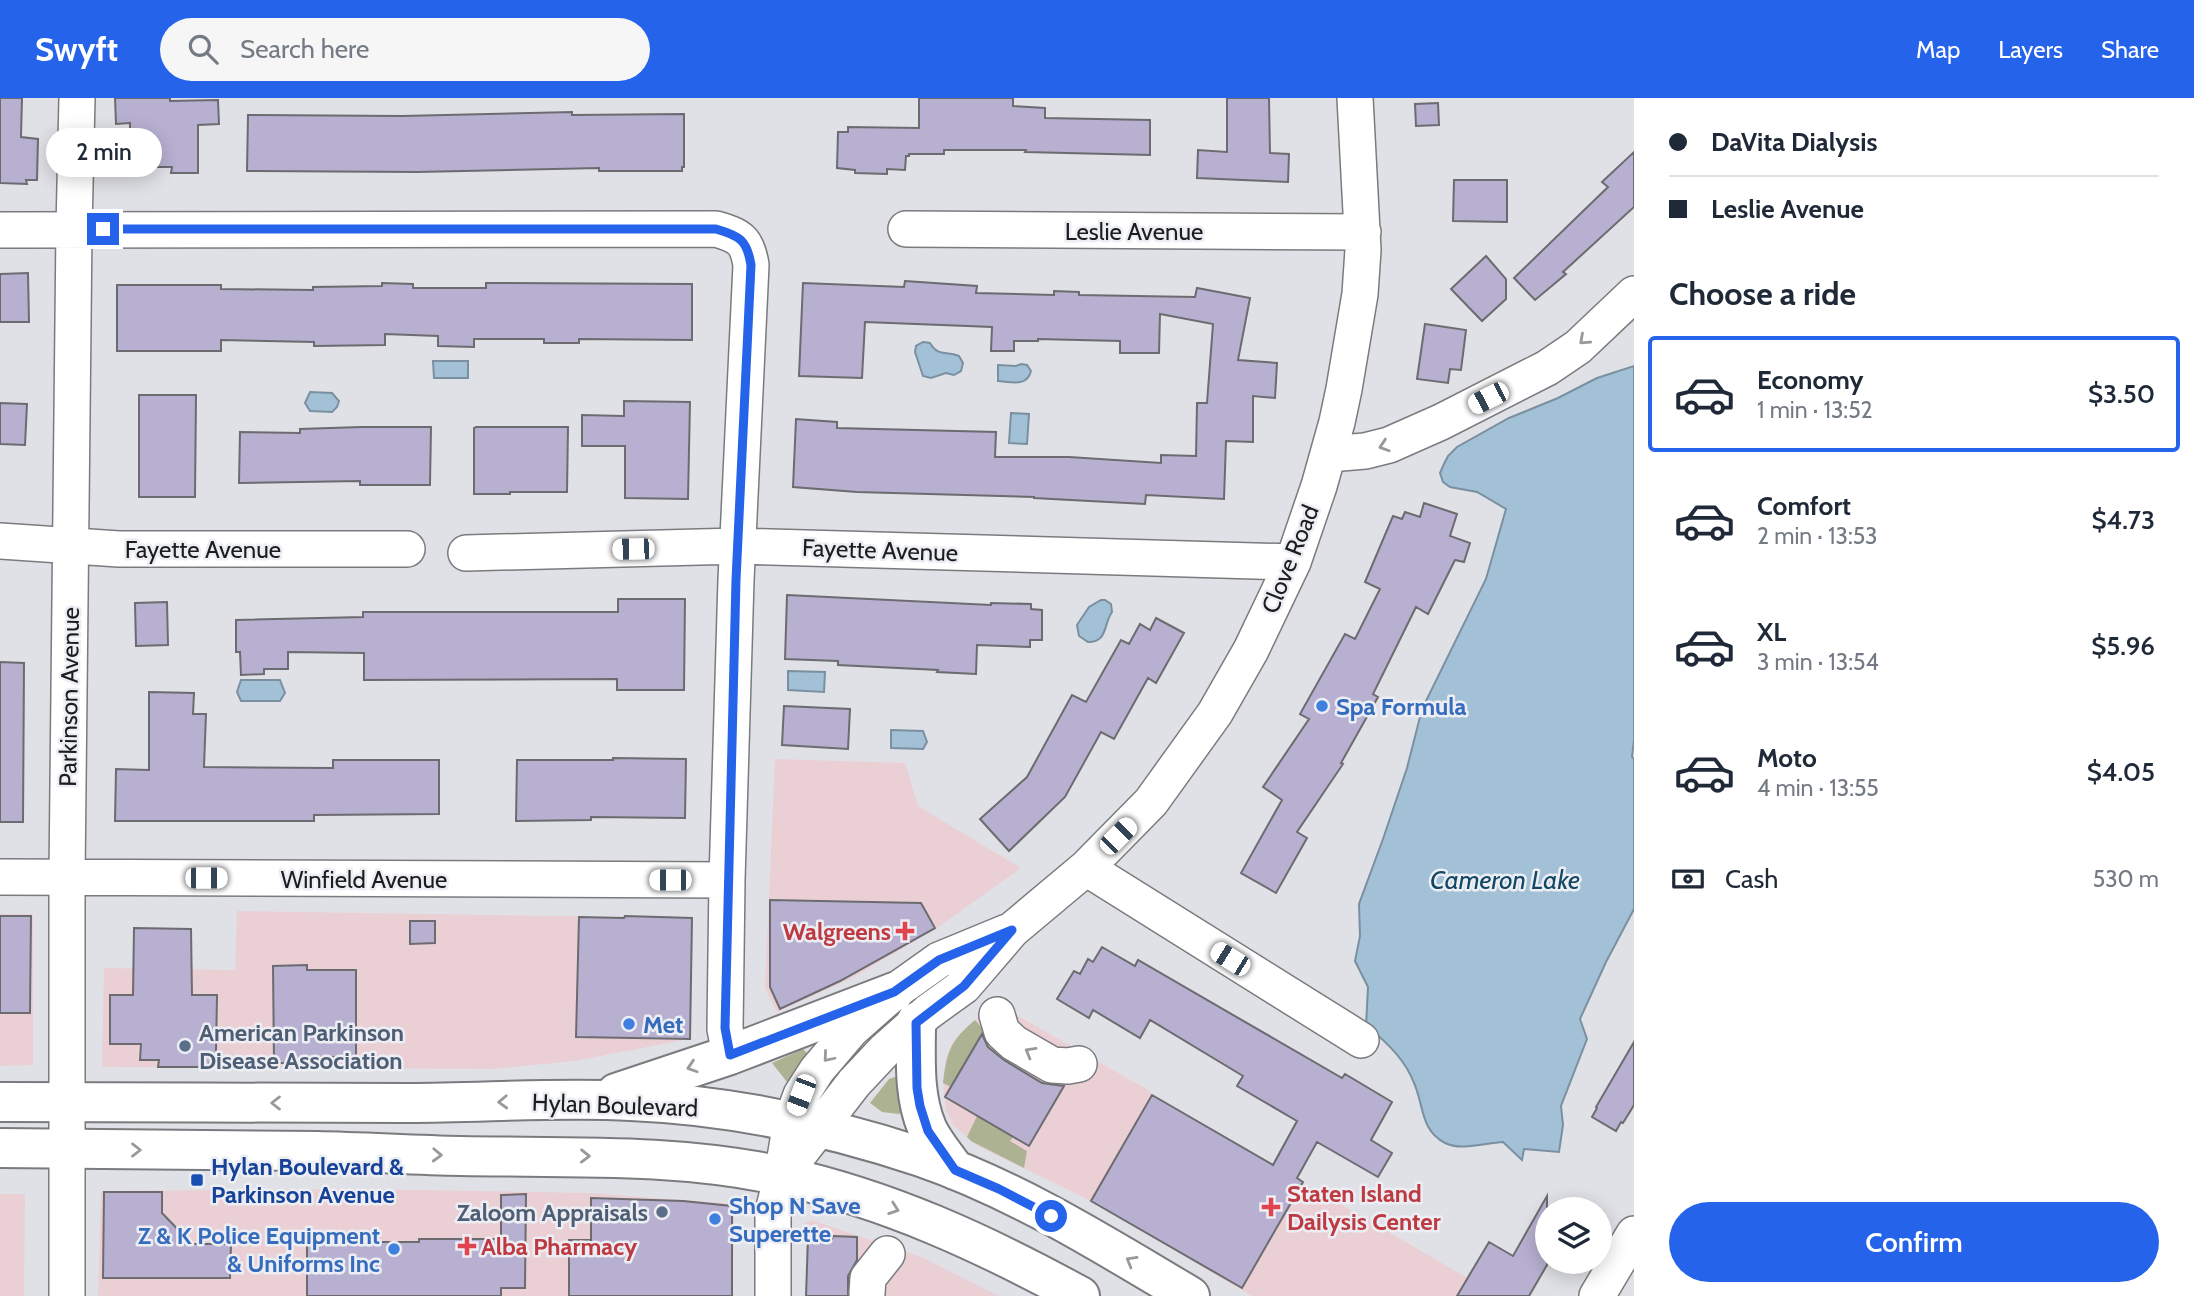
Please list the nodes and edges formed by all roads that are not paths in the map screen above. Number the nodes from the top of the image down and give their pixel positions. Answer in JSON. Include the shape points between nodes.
{"nodes":[{"id":1,"x":77,"y":98,"type":"edge"},
{"id":2,"x":1355,"y":98,"type":"edge"},
{"id":3,"x":74,"y":229,"type":"junction"},
{"id":4,"x":906,"y":229,"type":"dead end"},
{"id":5,"x":0,"y":230,"type":"edge"},
{"id":6,"x":1363,"y":232,"type":"junction"},
{"id":7,"x":1634,"y":294,"type":"edge"},
{"id":8,"x":1329,"y":454,"type":"junction"},
{"id":9,"x":0,"y":541,"type":"edge"},
{"id":10,"x":71,"y":545,"type":"junction"},
{"id":11,"x":738,"y":546,"type":"junction"},
{"id":12,"x":407,"y":549,"type":"dead end"},
{"id":13,"x":466,"y":553,"type":"dead end"},
{"id":14,"x":1293,"y":562,"type":"junction"},
{"id":15,"x":1086,"y":868,"type":"junction"},
{"id":16,"x":0,"y":877,"type":"edge"},
{"id":17,"x":67,"y":877,"type":"junction"},
{"id":18,"x":727,"y":880,"type":"junction"},
{"id":19,"x":905,"y":1007,"type":"junction"},
{"id":20,"x":997,"y":1015,"type":"dead end"},
{"id":21,"x":1361,"y":1040,"type":"dead end"},
{"id":22,"x":730,"y":1055,"type":"junction"},
{"id":23,"x":1079,"y":1064,"type":"dead end"},
{"id":24,"x":596,"y":1100,"type":"junction"},
{"id":25,"x":0,"y":1102,"type":"edge"},
{"id":26,"x":68,"y":1103,"type":"junction"},
{"id":27,"x":805,"y":1125,"type":"junction"},
{"id":28,"x":0,"y":1149,"type":"edge"},
{"id":29,"x":68,"y":1150,"type":"junction"},
{"id":30,"x":955,"y":1170,"type":"junction"},
{"id":31,"x":782,"y":1176,"type":"junction"},
{"id":32,"x":1634,"y":1234,"type":"edge"},
{"id":33,"x":887,"y":1254,"type":"dead end"},
{"id":34,"x":867,"y":1293,"type":"dead end"},
{"id":35,"x":67,"y":1296,"type":"edge"},
{"id":36,"x":774,"y":1296,"type":"edge"},
{"id":37,"x":1080,"y":1296,"type":"edge"},
{"id":38,"x":1190,"y":1296,"type":"edge"},
{"id":39,"x":1597,"y":1296,"type":"edge"}],
"edges":[{"from":1,"to":3,"type":"street","name":"Parkinson Avenue"},
{"from":2,"to":6,"type":"street","name":"Clove Road"},
{"from":3,"to":5,"type":"street"},
{"from":3,"to":10,"type":"street","name":"Parkinson Avenue"},
{"from":3,"to":11,"type":"street","via":[[716,229],[732,233],[744,241],[751,265]]},
{"from":4,"to":6,"type":"street","name":"Leslie Avenue"},
{"from":6,"to":8,"type":"street","name":"Clove Road","via":[[1360,294]]},
{"from":7,"to":8,"type":"street","one_way":true,"via":[[1578,347],[1536,374],[1389,445]]},
{"from":8,"to":14,"type":"street","name":"Clove Road"},
{"from":9,"to":10,"type":"street","name":"Fayette Avenue"},
{"from":10,"to":12,"type":"street","name":"Fayette Avenue"},
{"from":10,"to":17,"type":"street","name":"Parkinson Avenue"},
{"from":11,"to":13,"type":"street","name":"Fayette Avenue"},
{"from":11,"to":14,"type":"street","name":"Fayette Avenue"},
{"from":11,"to":18,"type":"street"},
{"from":14,"to":15,"type":"street","name":"Clove Road","via":[[1251,650],[1194,744],[1151,802]]},
{"from":15,"to":19,"type":"street","name":"Clove Road","via":[[1012,930],[939,960]]},
{"from":15,"to":21,"type":"street"},
{"from":16,"to":17,"type":"street","name":"Winfield Avenue"},
{"from":17,"to":18,"type":"street","name":"Winfield Avenue"},
{"from":17,"to":26,"type":"street","name":"Parkinson Avenue"},
{"from":18,"to":22,"type":"street","via":[[725,1028]]},
{"from":19,"to":22,"type":"main road"},
{"from":19,"to":27,"type":"street","name":"Clove Road","via":[[852,1029],[817,1070],[801,1095]]},
{"from":19,"to":30,"type":"main road","via":[[920,1106],[928,1131]]},
{"from":23,"to":20,"type":"street","one_way":true,"via":[[1052,1065],[1014,1043],[1002,1032]]},
{"from":22,"to":24,"type":"main road","one_way":true},
{"from":24,"to":26,"type":"main road","name":"Hylan Boulevard","one_way":true},
{"from":24,"to":27,"type":"main road","name":"Hylan Boulevard","via":[[695,1106]]},
{"from":25,"to":26,"type":"main road","name":"Hylan Boulevard"},
{"from":26,"to":29,"type":"street","name":"Parkinson Avenue"},
{"from":27,"to":30,"type":"main road","name":"Hylan Boulevard"},
{"from":27,"to":31,"type":"street","name":"Clove Road"},
{"from":28,"to":29,"type":"main road"},
{"from":29,"to":31,"type":"main road","one_way":true,"via":[[598,1157],[681,1162]]},
{"from":29,"to":35,"type":"street","name":"Parkinson Avenue"},
{"from":38,"to":30,"type":"main road","name":"Hylan Boulevard","one_way":true,"via":[[1045,1213]]},
{"from":31,"to":36,"type":"street","name":"Clove Road","via":[[773,1211]]},
{"from":31,"to":37,"type":"main road","one_way":true,"via":[[930,1222]]},
{"from":32,"to":39,"type":"street"},
{"from":33,"to":34,"type":"street","via":[[868,1278]]}]}
